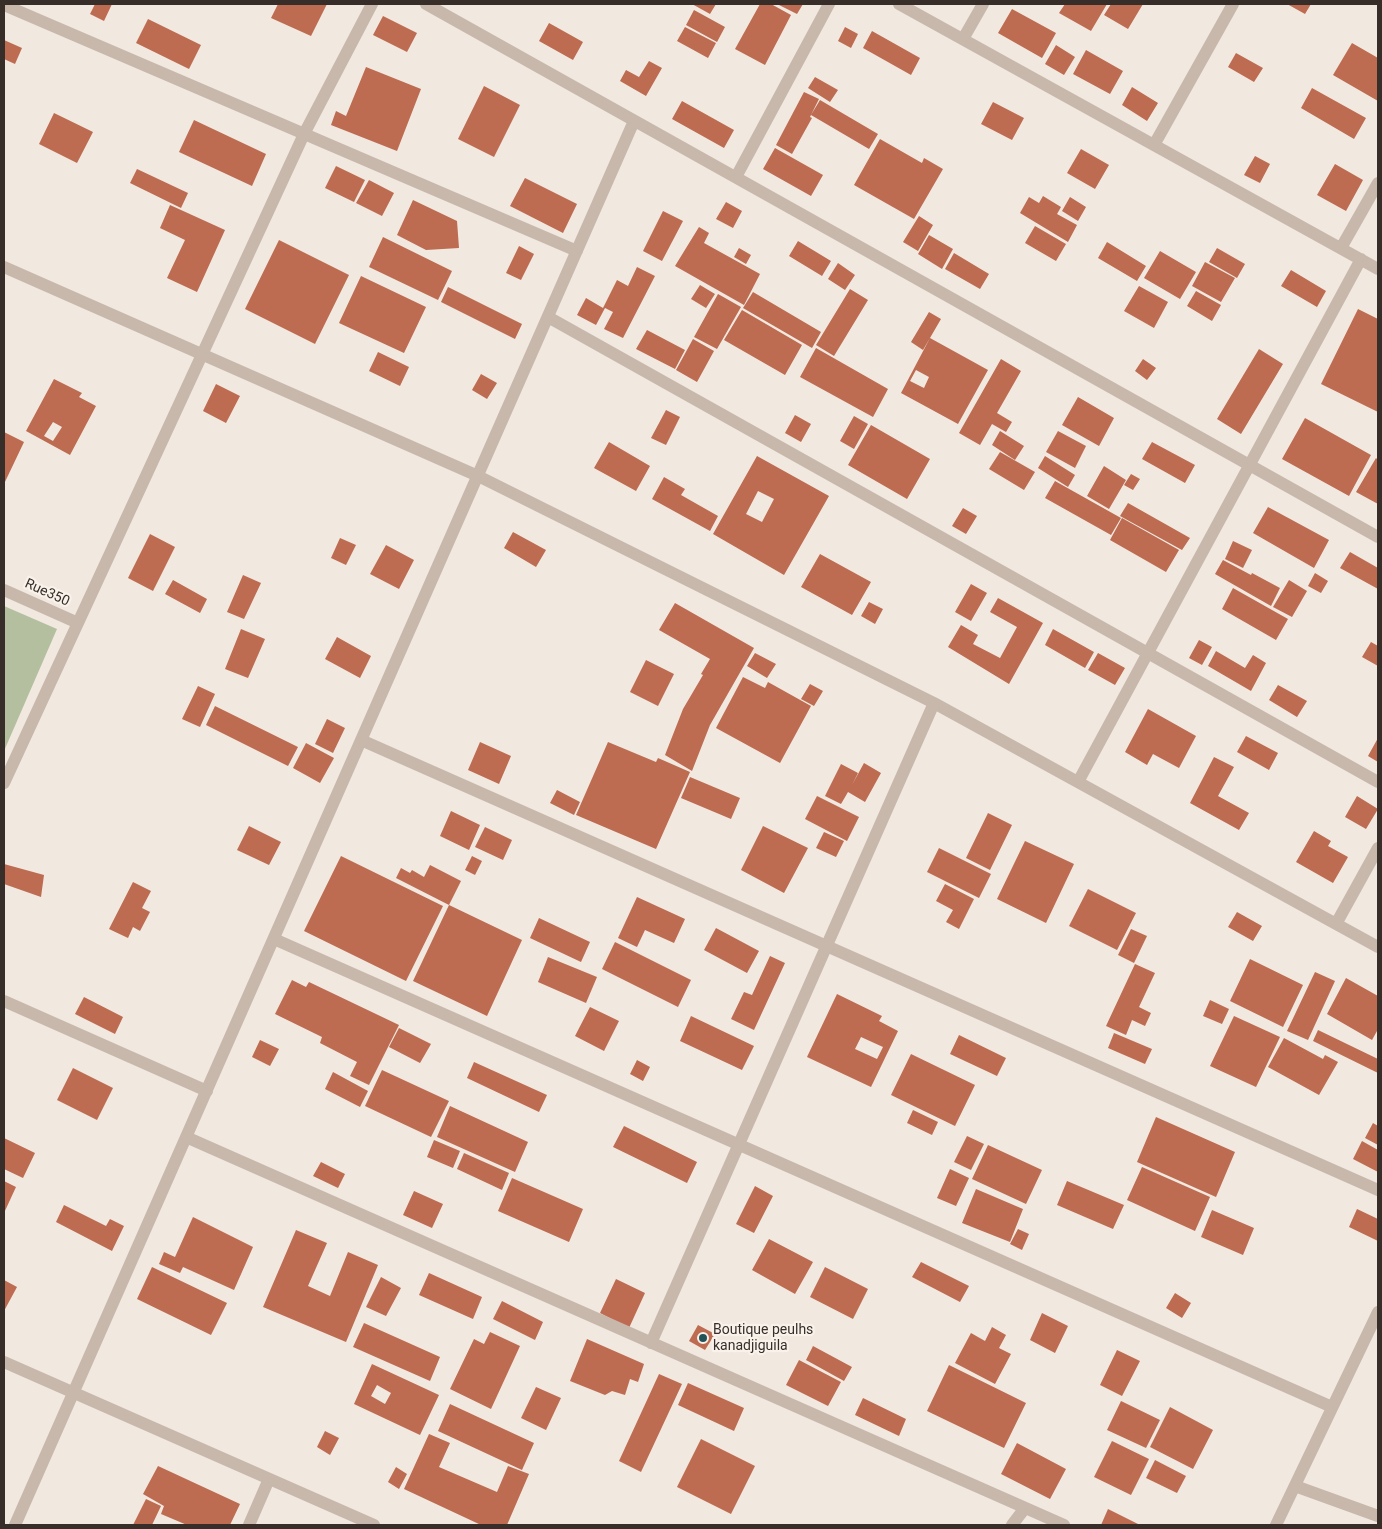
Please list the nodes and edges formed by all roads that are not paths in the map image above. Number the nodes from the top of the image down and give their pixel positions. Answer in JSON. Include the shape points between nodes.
{"nodes":[{"id":1,"x":372,"y":4,"type":"edge"},
{"id":2,"x":426,"y":4,"type":"edge"},
{"id":3,"x":829,"y":4,"type":"edge"},
{"id":4,"x":899,"y":4,"type":"edge"},
{"id":5,"x":983,"y":4,"type":"edge"},
{"id":6,"x":1233,"y":4,"type":"edge"},
{"id":7,"x":4,"y":5,"type":"edge"},
{"id":8,"x":963,"y":39,"type":"junction"},
{"id":9,"x":634,"y":122,"type":"junction"},
{"id":10,"x":304,"y":134,"type":"junction"},
{"id":11,"x":1154,"y":145,"type":"junction"},
{"id":12,"x":736,"y":177,"type":"junction"},
{"id":13,"x":1378,"y":183,"type":"edge"},
{"id":14,"x":1341,"y":248,"type":"junction"},
{"id":15,"x":577,"y":252,"type":"junction"},
{"id":16,"x":1361,"y":259,"type":"junction"},
{"id":17,"x":4,"y":266,"type":"edge"},
{"id":18,"x":1378,"y":269,"type":"edge"},
{"id":19,"x":548,"y":317,"type":"junction"},
{"id":20,"x":202,"y":354,"type":"junction"},
{"id":21,"x":1250,"y":465,"type":"junction"},
{"id":22,"x":478,"y":476,"type":"junction"},
{"id":23,"x":1378,"y":537,"type":"edge"},
{"id":24,"x":4,"y":590,"type":"edge"},
{"id":25,"x":78,"y":623,"type":"junction"},
{"id":26,"x":1148,"y":653,"type":"junction"},
{"id":27,"x":934,"y":703,"type":"junction"},
{"id":28,"x":361,"y":740,"type":"junction"},
{"id":29,"x":1078,"y":782,"type":"junction"},
{"id":30,"x":1378,"y":782,"type":"edge"},
{"id":31,"x":4,"y":783,"type":"edge"},
{"id":32,"x":1378,"y":848,"type":"edge"},
{"id":33,"x":1336,"y":924,"type":"junction"},
{"id":34,"x":274,"y":939,"type":"junction"},
{"id":35,"x":827,"y":946,"type":"junction"},
{"id":36,"x":1378,"y":947,"type":"edge"},
{"id":37,"x":4,"y":1001,"type":"edge"},
{"id":38,"x":207,"y":1091,"type":"junction"},
{"id":39,"x":186,"y":1137,"type":"junction"},
{"id":40,"x":739,"y":1145,"type":"junction"},
{"id":41,"x":1378,"y":1190,"type":"edge"},
{"id":42,"x":1378,"y":1312,"type":"edge"},
{"id":43,"x":651,"y":1343,"type":"junction"},
{"id":44,"x":4,"y":1362,"type":"edge"},
{"id":45,"x":74,"y":1392,"type":"junction"},
{"id":46,"x":1332,"y":1407,"type":"junction"},
{"id":47,"x":269,"y":1479,"type":"junction"},
{"id":48,"x":1295,"y":1486,"type":"junction"},
{"id":49,"x":1026,"y":1508,"type":"junction"},
{"id":50,"x":1378,"y":1516,"type":"edge"},
{"id":51,"x":15,"y":1525,"type":"edge"},
{"id":52,"x":249,"y":1525,"type":"edge"},
{"id":53,"x":374,"y":1525,"type":"edge"},
{"id":54,"x":1012,"y":1525,"type":"edge"},
{"id":55,"x":1064,"y":1525,"type":"edge"},
{"id":56,"x":1276,"y":1525,"type":"edge"}],
"edges":[{"from":1,"to":10,"type":"street"},
{"from":2,"to":9,"type":"street"},
{"from":3,"to":12,"type":"street"},
{"from":4,"to":8,"type":"street"},
{"from":5,"to":8,"type":"street"},
{"from":6,"to":11,"type":"street"},
{"from":7,"to":10,"type":"street"},
{"from":8,"to":11,"type":"street"},
{"from":9,"to":12,"type":"street"},
{"from":9,"to":15,"type":"street"},
{"from":10,"to":15,"type":"street"},
{"from":10,"to":20,"type":"street"},
{"from":11,"to":14,"type":"street"},
{"from":12,"to":21,"type":"street"},
{"from":13,"to":14,"type":"street"},
{"from":14,"to":16,"type":"street"},
{"from":15,"to":19,"type":"street"},
{"from":16,"to":18,"type":"street"},
{"from":16,"to":21,"type":"street"},
{"from":17,"to":20,"type":"street"},
{"from":19,"to":22,"type":"street"},
{"from":19,"to":26,"type":"street"},
{"from":20,"to":22,"type":"street"},
{"from":20,"to":25,"type":"street"},
{"from":21,"to":23,"type":"street"},
{"from":21,"to":26,"type":"street"},
{"from":22,"to":27,"type":"street"},
{"from":22,"to":28,"type":"street"},
{"from":24,"to":25,"type":"street","name":"Rue350"},
{"from":25,"to":31,"type":"street"},
{"from":26,"to":29,"type":"street"},
{"from":26,"to":30,"type":"street"},
{"from":27,"to":29,"type":"street"},
{"from":27,"to":35,"type":"street"},
{"from":28,"to":34,"type":"street"},
{"from":28,"to":35,"type":"street"},
{"from":29,"to":33,"type":"street"},
{"from":32,"to":33,"type":"street"},
{"from":33,"to":36,"type":"street"},
{"from":34,"to":38,"type":"street"},
{"from":34,"to":40,"type":"street"},
{"from":35,"to":40,"type":"street"},
{"from":35,"to":41,"type":"street"},
{"from":37,"to":38,"type":"street"},
{"from":38,"to":39,"type":"street"},
{"from":39,"to":43,"type":"street"},
{"from":39,"to":45,"type":"street"},
{"from":40,"to":43,"type":"street"},
{"from":40,"to":46,"type":"street"},
{"from":42,"to":46,"type":"street"},
{"from":43,"to":49,"type":"street"},
{"from":44,"to":45,"type":"street"},
{"from":45,"to":47,"type":"street"},
{"from":45,"to":51,"type":"street"},
{"from":46,"to":48,"type":"street"},
{"from":47,"to":52,"type":"street"},
{"from":47,"to":53,"type":"street"},
{"from":48,"to":50,"type":"street"},
{"from":48,"to":56,"type":"street"},
{"from":49,"to":54,"type":"street"},
{"from":49,"to":55,"type":"street"}]}
